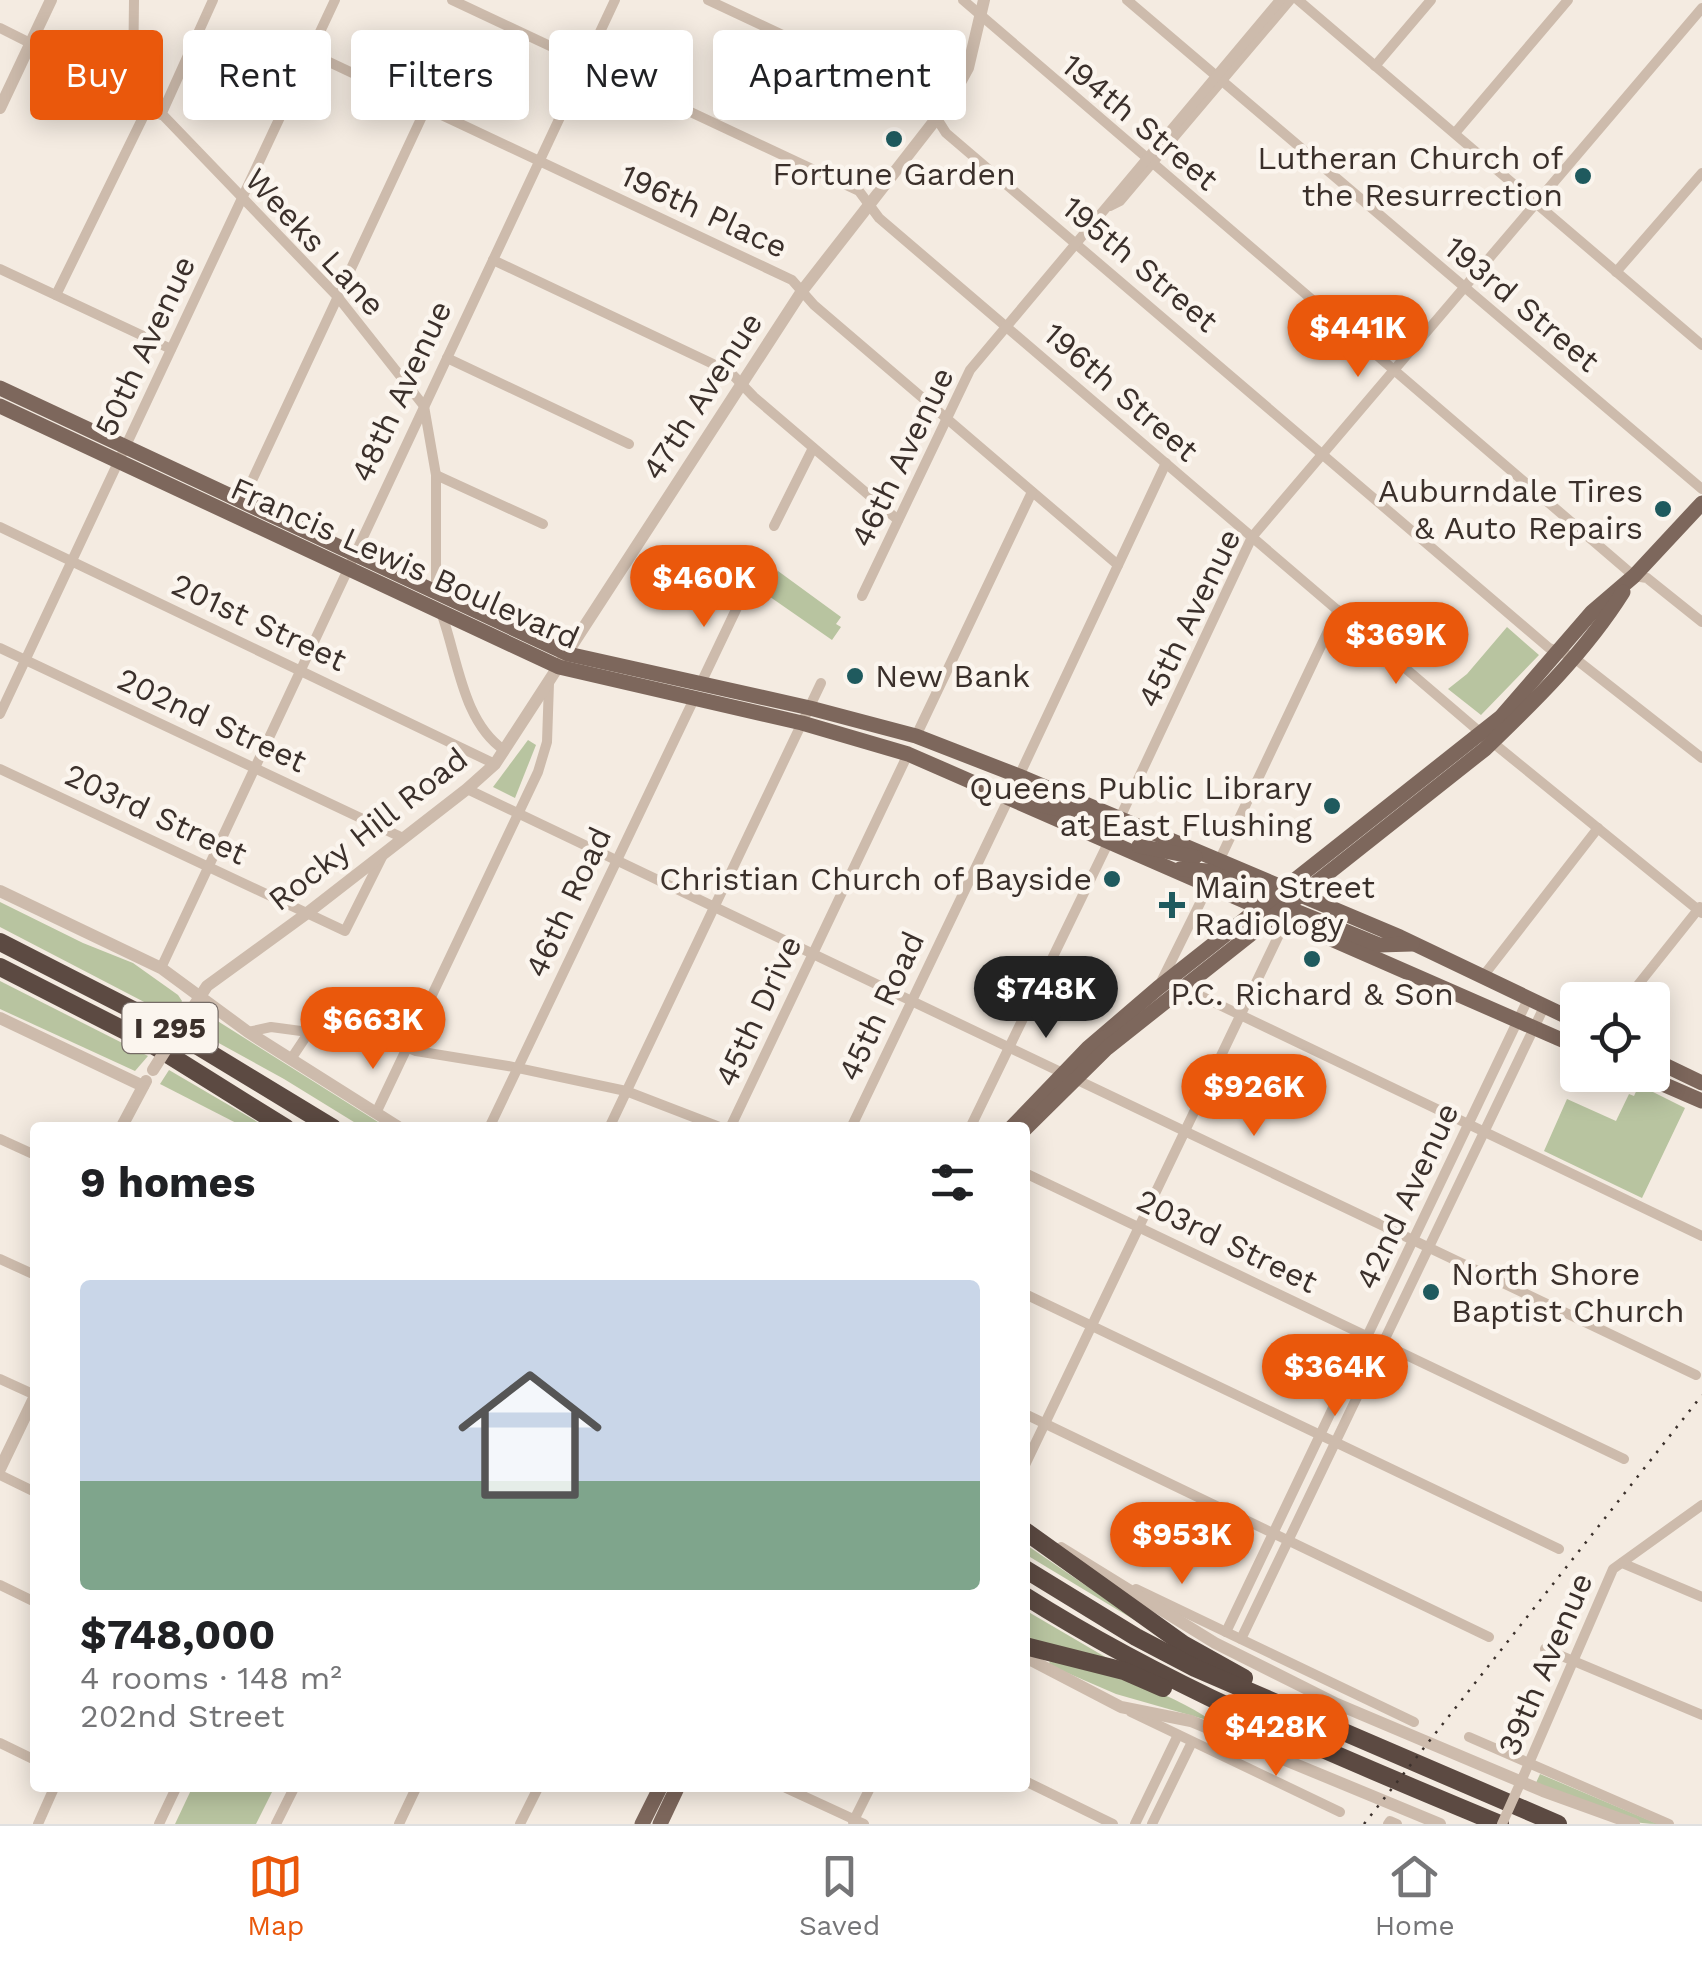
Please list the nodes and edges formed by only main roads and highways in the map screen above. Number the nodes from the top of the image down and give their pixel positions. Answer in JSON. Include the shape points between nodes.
{"nodes":[{"id":1,"x":0,"y":388,"type":"edge"},
{"id":2,"x":0,"y":406,"type":"edge"},
{"id":3,"x":122,"y":455,"type":"junction"},
{"id":4,"x":1702,"y":503,"type":"edge"},
{"id":5,"x":351,"y":562,"type":"junction"},
{"id":6,"x":1566,"y":654,"type":"junction"},
{"id":7,"x":564,"y":660,"type":"junction"},
{"id":8,"x":806,"y":716,"type":"junction"},
{"id":9,"x":1486,"y":741,"type":"junction"},
{"id":10,"x":1113,"y":831,"type":"junction"},
{"id":11,"x":1171,"y":869,"type":"junction"},
{"id":12,"x":1280,"y":904,"type":"junction"},
{"id":13,"x":0,"y":942,"type":"edge"},
{"id":14,"x":0,"y":967,"type":"edge"},
{"id":15,"x":1560,"y":1013,"type":"edge"},
{"id":16,"x":1560,"y":1039,"type":"edge"},
{"id":17,"x":1670,"y":1068,"type":"edge"},
{"id":18,"x":1070,"y":1074,"type":"junction"},
{"id":19,"x":1702,"y":1083,"type":"edge"},
{"id":20,"x":1670,"y":1087,"type":"edge"},
{"id":21,"x":1702,"y":1101,"type":"edge"},
{"id":22,"x":276,"y":1122,"type":"edge"},
{"id":23,"x":323,"y":1122,"type":"edge"},
{"id":24,"x":1018,"y":1122,"type":"edge"},
{"id":25,"x":1030,"y":1123,"type":"edge"},
{"id":26,"x":1030,"y":1533,"type":"edge"},
{"id":27,"x":1030,"y":1572,"type":"edge"},
{"id":28,"x":1030,"y":1599,"type":"edge"},
{"id":29,"x":1030,"y":1647,"type":"edge"},
{"id":30,"x":1342,"y":1758,"type":"junction"},
{"id":31,"x":1405,"y":1760,"type":"junction"},
{"id":32,"x":664,"y":1792,"type":"edge"},
{"id":33,"x":665,"y":1792,"type":"edge"},
{"id":34,"x":642,"y":1824,"type":"edge"},
{"id":35,"x":660,"y":1824,"type":"edge"},
{"id":36,"x":1501,"y":1824,"type":"edge"},
{"id":37,"x":1558,"y":1824,"type":"edge"}],
"edges":[{"from":1,"to":3,"type":"main road","name":"Francis Lewis Boulevard"},
{"from":2,"to":3,"type":"main road","name":"Francis Lewis Boulevard"},
{"from":3,"to":5,"type":"main road","name":"Francis Lewis Boulevard"},
{"from":3,"to":5,"type":"main road","name":"Francis Lewis Boulevard","via":[[242,502]]},
{"from":4,"to":6,"type":"main road","via":[[1634,576],[1604,622]]},
{"from":5,"to":7,"type":"main road","name":"Francis Lewis Boulevard","via":[[436,594]]},
{"from":5,"to":7,"type":"main road","name":"Francis Lewis Boulevard","via":[[442,615]]},
{"from":6,"to":9,"type":"main road","via":[[1500,717]]},
{"from":6,"to":9,"type":"main road","via":[[1532,704]]},
{"from":7,"to":8,"type":"main road","name":"Francis Lewis Boulevard","via":[[701,683]]},
{"from":7,"to":8,"type":"main road","name":"Francis Lewis Boulevard","via":[[694,699]]},
{"from":8,"to":10,"type":"main road","name":"Francis Lewis Boulevard","via":[[1009,798]]},
{"from":8,"to":10,"type":"main road","name":"Francis Lewis Boulevard","via":[[916,736],[1019,776]]},
{"from":9,"to":12,"type":"main road"},
{"from":10,"to":11,"type":"main road","name":"Francis Lewis Boulevard"},
{"from":10,"to":12,"type":"main road","name":"Francis Lewis Boulevard","via":[[1218,861]]},
{"from":11,"to":12,"type":"main road","name":"Francis Lewis Boulevard","via":[[1208,887]]},
{"from":11,"to":12,"type":"main road","via":[[1208,871]]},
{"from":12,"to":15,"type":"main road","name":"Francis Lewis Boulevard","via":[[1416,944]]},
{"from":12,"to":16,"type":"main road","name":"Francis Lewis Boulevard"},
{"from":12,"to":18,"type":"main road"},
{"from":12,"to":18,"type":"main road","via":[[1158,988]]},
{"from":13,"to":23,"type":"highway","number":"I 295","via":[[170,1028]]},
{"from":14,"to":22,"type":"highway","number":"I 295","via":[[153,1046]]},
{"from":17,"to":19,"type":"main road"},
{"from":18,"to":24,"type":"main road"},
{"from":18,"to":25,"type":"main road"},
{"from":20,"to":21,"type":"main road"},
{"from":26,"to":31,"type":"highway","via":[[1182,1644]]},
{"from":27,"to":31,"type":"highway","via":[[1195,1668]]},
{"from":28,"to":30,"type":"highway","via":[[1178,1684]]},
{"from":29,"to":30,"type":"highway","via":[[1124,1671]]},
{"from":30,"to":36,"type":"highway"},
{"from":31,"to":37,"type":"highway"},
{"from":32,"to":34,"type":"main road"},
{"from":33,"to":35,"type":"main road"}]}
